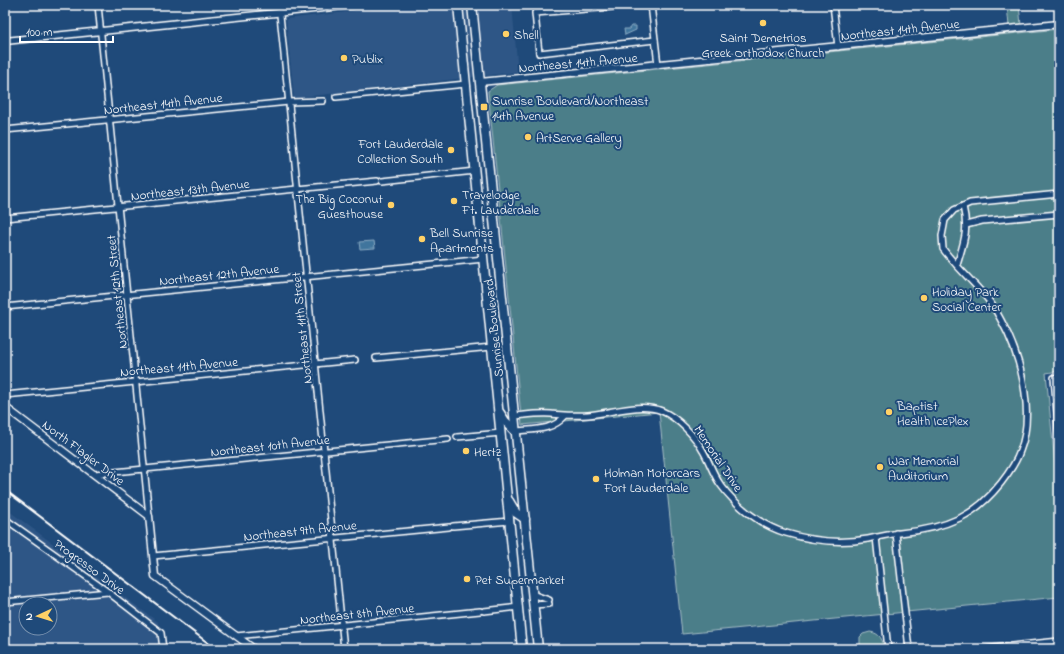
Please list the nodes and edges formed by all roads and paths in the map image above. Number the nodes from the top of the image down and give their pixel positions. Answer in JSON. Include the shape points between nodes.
{"nodes":[{"id":1,"x":98,"y":5,"type":"edge"},
{"id":2,"x":279,"y":5,"type":"edge"},
{"id":3,"x":353,"y":5,"type":"edge"},
{"id":4,"x":458,"y":5,"type":"edge"},
{"id":5,"x":472,"y":5,"type":"edge"},
{"id":6,"x":638,"y":5,"type":"edge"},
{"id":7,"x":651,"y":5,"type":"edge"},
{"id":8,"x":833,"y":5,"type":"edge"},
{"id":9,"x":280,"y":12,"type":"junction"},
{"id":10,"x":1059,"y":24,"type":"edge"},
{"id":11,"x":101,"y":32,"type":"junction"},
{"id":12,"x":655,"y":40,"type":"junction"},
{"id":13,"x":5,"y":41,"type":"edge"},
{"id":14,"x":838,"y":47,"type":"junction"},
{"id":15,"x":658,"y":65,"type":"junction"},
{"id":16,"x":480,"y":82,"type":"junction"},
{"id":17,"x":466,"y":84,"type":"junction"},
{"id":18,"x":336,"y":97,"type":"dead end"},
{"id":19,"x":324,"y":100,"type":"dead end"},
{"id":20,"x":289,"y":102,"type":"junction"},
{"id":21,"x":110,"y":120,"type":"junction"},
{"id":22,"x":5,"y":130,"type":"edge"},
{"id":23,"x":475,"y":171,"type":"junction"},
{"id":24,"x":298,"y":189,"type":"junction"},
{"id":25,"x":1059,"y":194,"type":"edge"},
{"id":26,"x":963,"y":206,"type":"junction"},
{"id":27,"x":119,"y":207,"type":"junction"},
{"id":28,"x":1059,"y":214,"type":"edge"},
{"id":29,"x":5,"y":218,"type":"edge"},
{"id":30,"x":966,"y":225,"type":"junction"},
{"id":31,"x":961,"y":252,"type":"junction"},
{"id":32,"x":947,"y":255,"type":"junction"},
{"id":33,"x":484,"y":259,"type":"junction"},
{"id":34,"x":957,"y":265,"type":"junction"},
{"id":35,"x":307,"y":276,"type":"junction"},
{"id":36,"x":500,"y":280,"type":"junction"},
{"id":37,"x":127,"y":294,"type":"junction"},
{"id":38,"x":5,"y":307,"type":"edge"},
{"id":39,"x":492,"y":347,"type":"junction"},
{"id":40,"x":376,"y":358,"type":"dead end"},
{"id":41,"x":355,"y":360,"type":"dead end"},
{"id":42,"x":316,"y":364,"type":"junction"},
{"id":43,"x":1056,"y":378,"type":"edge"},
{"id":44,"x":136,"y":381,"type":"junction"},
{"id":45,"x":5,"y":395,"type":"edge"},
{"id":46,"x":5,"y":407,"type":"edge"},
{"id":47,"x":499,"y":411,"type":"junction"},
{"id":48,"x":514,"y":416,"type":"junction"},
{"id":49,"x":565,"y":416,"type":"junction"},
{"id":50,"x":516,"y":431,"type":"junction"},
{"id":51,"x":501,"y":433,"type":"junction"},
{"id":52,"x":1059,"y":436,"type":"edge"},
{"id":53,"x":457,"y":438,"type":"dead end"},
{"id":54,"x":448,"y":439,"type":"dead end"},
{"id":55,"x":325,"y":451,"type":"junction"},
{"id":56,"x":145,"y":469,"type":"junction"},
{"id":57,"x":94,"y":474,"type":"junction"},
{"id":58,"x":508,"y":500,"type":"junction"},
{"id":59,"x":149,"y":516,"type":"junction"},
{"id":60,"x":525,"y":519,"type":"junction"},
{"id":61,"x":5,"y":520,"type":"edge"},
{"id":62,"x":510,"y":521,"type":"junction"},
{"id":63,"x":896,"y":533,"type":"junction"},
{"id":64,"x":876,"y":537,"type":"junction"},
{"id":65,"x":333,"y":538,"type":"junction"},
{"id":66,"x":153,"y":556,"type":"junction"},
{"id":67,"x":108,"y":592,"type":"junction"},
{"id":68,"x":532,"y":594,"type":"junction"},
{"id":69,"x":5,"y":602,"type":"edge"},
{"id":70,"x":533,"y":605,"type":"junction"},
{"id":71,"x":518,"y":607,"type":"junction"},
{"id":72,"x":342,"y":626,"type":"junction"},
{"id":73,"x":236,"y":636,"type":"junction"},
{"id":74,"x":1059,"y":641,"type":"edge"},
{"id":75,"x":163,"y":649,"type":"edge"},
{"id":76,"x":254,"y":649,"type":"edge"},
{"id":77,"x":344,"y":649,"type":"edge"},
{"id":78,"x":524,"y":649,"type":"edge"},
{"id":79,"x":538,"y":649,"type":"edge"},
{"id":80,"x":888,"y":649,"type":"edge"},
{"id":81,"x":909,"y":649,"type":"edge"},
{"id":82,"x":984,"y":649,"type":"edge"}],
"edges":[{"from":1,"to":11,"type":"street","name":"Northeast 12th Street"},
{"from":2,"to":9,"type":"street","name":"Northeast 11th Street"},
{"from":3,"to":9,"type":"street"},
{"from":4,"to":17,"type":"main road","name":"Sunrise Boulevard"},
{"from":5,"to":16,"type":"main road","name":"Sunrise Boulevard"},
{"from":6,"to":12,"type":"street","via":[[535,13],[539,53]]},
{"from":7,"to":12,"type":"street"},
{"from":8,"to":14,"type":"street"},
{"from":9,"to":11,"type":"street"},
{"from":9,"to":20,"type":"street","name":"Northeast 11th Street"},
{"from":10,"to":14,"type":"street","name":"Northeast 14th Avenue"},
{"from":11,"to":13,"type":"street"},
{"from":11,"to":21,"type":"street","name":"Northeast 12th Street"},
{"from":12,"to":15,"type":"street"},
{"from":14,"to":15,"type":"street","name":"Northeast 14th Avenue"},
{"from":15,"to":16,"type":"street","name":"Northeast 14th Avenue"},
{"from":16,"to":36,"type":"main road","name":"Sunrise Boulevard"},
{"from":17,"to":18,"type":"street"},
{"from":17,"to":23,"type":"main road","name":"Sunrise Boulevard"},
{"from":19,"to":20,"type":"street","name":"Northeast 14th Avenue"},
{"from":20,"to":21,"type":"street","name":"Northeast 14th Avenue"},
{"from":20,"to":24,"type":"street","name":"Northeast 11th Street"},
{"from":21,"to":22,"type":"street","name":"Northeast 14th Avenue"},
{"from":21,"to":27,"type":"street","name":"Northeast 12th Street"},
{"from":23,"to":24,"type":"street","name":"Northeast 13th Avenue"},
{"from":23,"to":33,"type":"main road","name":"Sunrise Boulevard"},
{"from":24,"to":27,"type":"street","name":"Northeast 13th Avenue"},
{"from":24,"to":35,"type":"street","name":"Northeast 11th Street"},
{"from":25,"to":26,"type":"street","via":[[970,203]]},
{"from":26,"to":30,"type":"street"},
{"from":26,"to":32,"type":"street","name":"Memorial Drive","via":[[954,210],[946,220],[942,236],[943,249]]},
{"from":27,"to":29,"type":"street","name":"Northeast 13th Avenue"},
{"from":27,"to":37,"type":"street","name":"Northeast 12th Street"},
{"from":28,"to":30,"type":"street","via":[[982,221]]},
{"from":30,"to":31,"type":"street"},
{"from":31,"to":32,"type":"street"},
{"from":31,"to":34,"type":"street"},
{"from":32,"to":34,"type":"street","name":"Memorial Drive"},
{"from":33,"to":35,"type":"street","name":"Northeast 12th Avenue"},
{"from":33,"to":36,"type":"main road","via":[[494,267]]},
{"from":33,"to":39,"type":"main road","name":"Sunrise Boulevard"},
{"from":34,"to":63,"type":"street","name":"Memorial Drive","via":[[991,303],[1008,333],[1023,381],[1026,427],[1020,451],[1009,472],[992,494],[972,511],[942,525]]},
{"from":35,"to":37,"type":"street","name":"Northeast 12th Avenue"},
{"from":35,"to":42,"type":"street","name":"Northeast 11th Street"},
{"from":36,"to":48,"type":"main road","name":"Sunrise Boulevard"},
{"from":37,"to":38,"type":"street","name":"Northeast 12th Avenue"},
{"from":37,"to":44,"type":"street","name":"Northeast 12th Street"},
{"from":39,"to":40,"type":"street"},
{"from":39,"to":47,"type":"main road","name":"Sunrise Boulevard"},
{"from":41,"to":42,"type":"street","name":"Northeast 11th Avenue"},
{"from":42,"to":44,"type":"street","name":"Northeast 11th Avenue"},
{"from":42,"to":55,"type":"street","name":"Northeast 11th Street"},
{"from":43,"to":52,"type":"street"},
{"from":44,"to":45,"type":"street","name":"Northeast 11th Avenue"},
{"from":44,"to":56,"type":"street","name":"Northeast 12th Street"},
{"from":46,"to":57,"type":"street","name":"North Flagler Drive"},
{"from":47,"to":50,"type":"main road"},
{"from":47,"to":51,"type":"main road","name":"Sunrise Boulevard"},
{"from":48,"to":49,"type":"street","name":"Memorial Drive"},
{"from":48,"to":50,"type":"main road","name":"Sunrise Boulevard"},
{"from":49,"to":50,"type":"street","via":[[560,422],[546,428]]},
{"from":49,"to":64,"type":"street","name":"Memorial Drive","via":[[638,408],[661,411],[681,423],[702,449],[720,483],[738,504],[764,524],[784,532],[833,542]]},
{"from":50,"to":60,"type":"main road","name":"Sunrise Boulevard"},
{"from":51,"to":53,"type":"street"},
{"from":51,"to":58,"type":"main road","name":"Sunrise Boulevard"},
{"from":54,"to":55,"type":"street","name":"Northeast 10th Avenue"},
{"from":55,"to":56,"type":"street","name":"Northeast 10th Avenue"},
{"from":55,"to":65,"type":"street","name":"Northeast 11th Street"},
{"from":56,"to":57,"type":"street","name":"Northeast 10th Avenue"},
{"from":56,"to":59,"type":"street","name":"Northeast 12th Street"},
{"from":57,"to":59,"type":"street","name":"North Flagler Drive"},
{"from":58,"to":60,"type":"main road","via":[[516,512]]},
{"from":58,"to":62,"type":"main road","name":"Sunrise Boulevard"},
{"from":59,"to":66,"type":"street","name":"Northeast 12th Street"},
{"from":60,"to":68,"type":"main road","name":"Sunrise Boulevard"},
{"from":61,"to":67,"type":"street","name":"Progresso Drive"},
{"from":62,"to":65,"type":"street","name":"Northeast 9th Avenue"},
{"from":62,"to":71,"type":"main road","name":"Sunrise Boulevard"},
{"from":63,"to":64,"type":"street","name":"Memorial Drive"},
{"from":63,"to":81,"type":"street"},
{"from":64,"to":80,"type":"street"},
{"from":65,"to":66,"type":"street","name":"Northeast 9th Avenue"},
{"from":65,"to":72,"type":"street","name":"Northeast 11th Street"},
{"from":66,"to":73,"type":"street","name":"Northeast 12th Street","via":[[155,576]]},
{"from":67,"to":69,"type":"street"},
{"from":67,"to":75,"type":"street","name":"Progresso Drive","via":[[161,633]]},
{"from":68,"to":70,"type":"main road","name":"Sunrise Boulevard"},
{"from":68,"to":70,"type":"street","via":[[549,602]]},
{"from":70,"to":79,"type":"main road","name":"Sunrise Boulevard"},
{"from":71,"to":72,"type":"street","name":"Northeast 8th Avenue"},
{"from":71,"to":78,"type":"main road","name":"Sunrise Boulevard"},
{"from":72,"to":73,"type":"street","name":"Northeast 8th Avenue"},
{"from":72,"to":77,"type":"street","name":"Northeast 11th Street"},
{"from":73,"to":76,"type":"street"},
{"from":74,"to":82,"type":"street"}]}
